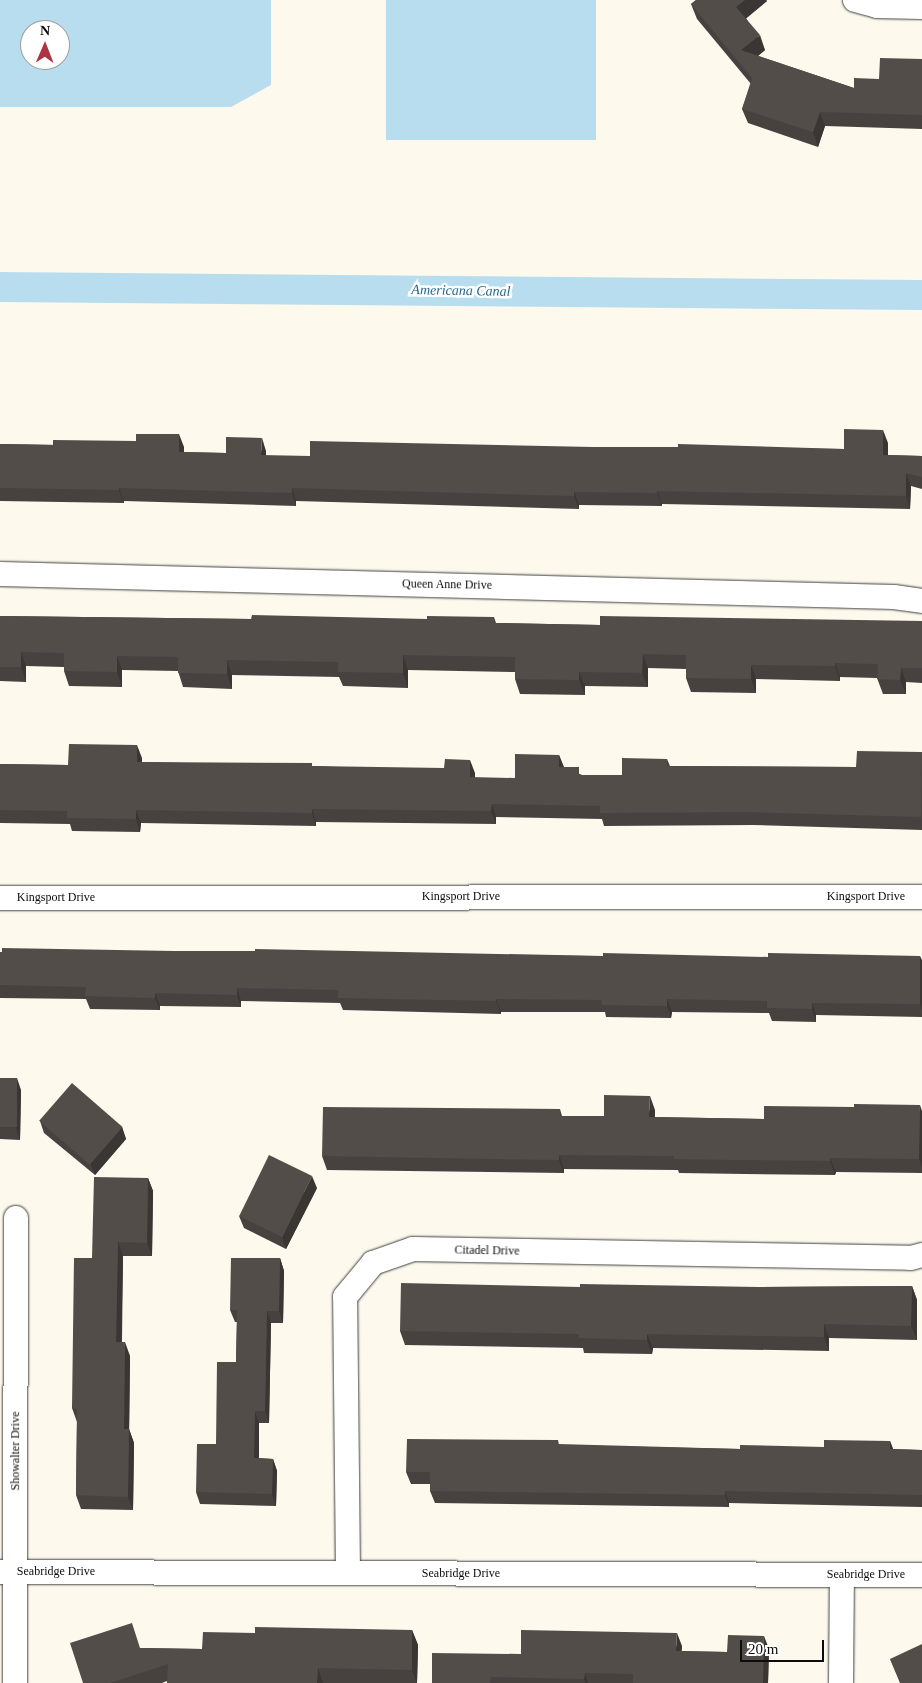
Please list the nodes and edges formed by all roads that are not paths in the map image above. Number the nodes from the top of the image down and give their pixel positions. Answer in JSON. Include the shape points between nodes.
{"nodes":[{"id":1,"x":855,"y":0,"type":"edge"},
{"id":2,"x":922,"y":7,"type":"edge"},
{"id":3,"x":0,"y":574,"type":"edge"},
{"id":4,"x":922,"y":601,"type":"edge"},
{"id":5,"x":922,"y":897,"type":"edge"},
{"id":6,"x":0,"y":898,"type":"edge"},
{"id":7,"x":16,"y":1218,"type":"dead end"},
{"id":8,"x":922,"y":1255,"type":"edge"},
{"id":9,"x":8,"y":1572,"type":"edge"},
{"id":10,"x":348,"y":1573,"type":"junction"},
{"id":11,"x":842,"y":1575,"type":"junction"},
{"id":12,"x":922,"y":1575,"type":"edge"},
{"id":13,"x":15,"y":1683,"type":"edge"},
{"id":14,"x":841,"y":1683,"type":"edge"}],
"edges":[{"from":1,"to":2,"type":"street","via":[[877,6]]},
{"from":3,"to":4,"type":"street","name":"Queen Anne Drive","via":[[894,597]]},
{"from":5,"to":6,"type":"street","name":"Kingsport Drive"},
{"from":7,"to":9,"type":"street","name":"Showalter Drive"},
{"from":8,"to":10,"type":"street","name":"Citadel Drive","via":[[910,1258],[413,1250],[373,1263],[345,1297]]},
{"from":9,"to":10,"type":"street","name":"Seabridge Drive"},
{"from":9,"to":13,"type":"street","name":"Showalter Drive"},
{"from":10,"to":11,"type":"street","name":"Seabridge Drive"},
{"from":11,"to":12,"type":"street","name":"Seabridge Drive"},
{"from":11,"to":14,"type":"street"}]}
